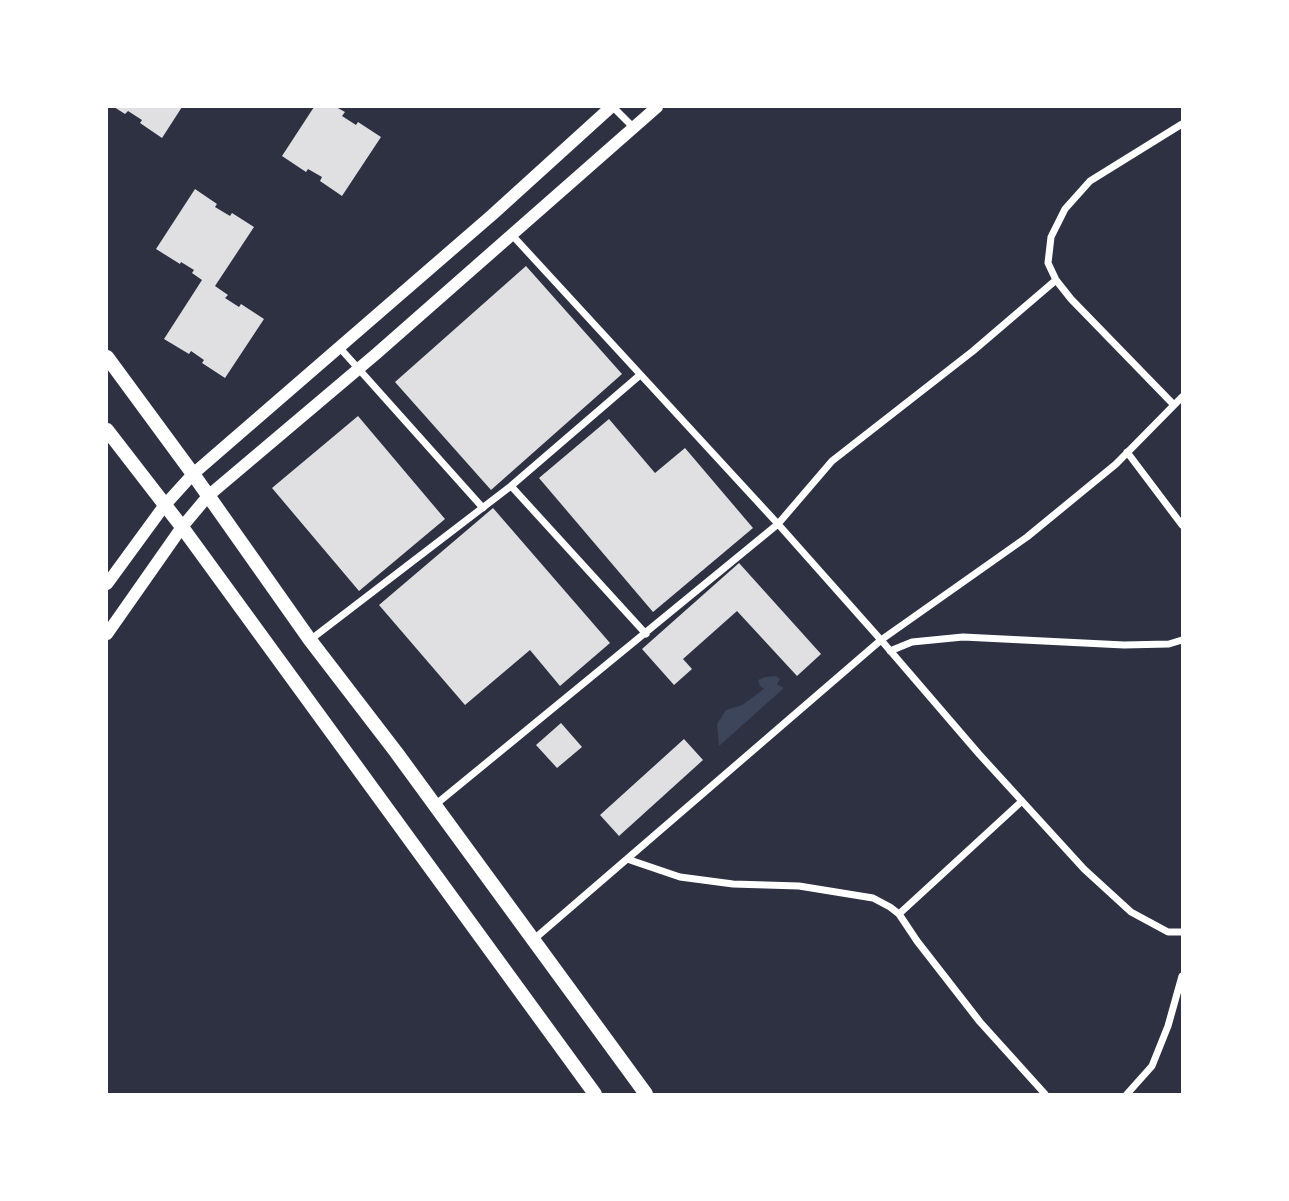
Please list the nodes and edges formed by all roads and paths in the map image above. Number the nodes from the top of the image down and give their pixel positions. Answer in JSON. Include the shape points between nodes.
{"nodes":[{"id":1,"x":612,"y":107,"type":"edge"},
{"id":2,"x":657,"y":107,"type":"edge"},
{"id":3,"x":1182,"y":124,"type":"edge"},
{"id":4,"x":634,"y":128,"type":"junction"},
{"id":5,"x":512,"y":235,"type":"junction"},
{"id":6,"x":1056,"y":280,"type":"junction"},
{"id":7,"x":340,"y":347,"type":"junction"},
{"id":8,"x":107,"y":357,"type":"edge"},
{"id":9,"x":358,"y":368,"type":"junction"},
{"id":10,"x":640,"y":374,"type":"junction"},
{"id":11,"x":1182,"y":397,"type":"edge"},
{"id":12,"x":1174,"y":405,"type":"junction"},
{"id":13,"x":107,"y":430,"type":"edge"},
{"id":14,"x":1127,"y":452,"type":"junction"},
{"id":15,"x":193,"y":474,"type":"junction"},
{"id":16,"x":511,"y":486,"type":"junction"},
{"id":17,"x":208,"y":496,"type":"junction"},
{"id":18,"x":163,"y":506,"type":"junction"},
{"id":19,"x":483,"y":508,"type":"junction"},
{"id":20,"x":778,"y":524,"type":"junction"},
{"id":21,"x":1182,"y":525,"type":"edge"},
{"id":22,"x":182,"y":527,"type":"junction"},
{"id":23,"x":107,"y":584,"type":"edge"},
{"id":24,"x":107,"y":634,"type":"edge"},
{"id":25,"x":646,"y":634,"type":"junction"},
{"id":26,"x":310,"y":640,"type":"junction"},
{"id":27,"x":881,"y":640,"type":"junction"},
{"id":28,"x":1182,"y":640,"type":"edge"},
{"id":29,"x":890,"y":651,"type":"junction"},
{"id":30,"x":1022,"y":801,"type":"junction"},
{"id":31,"x":435,"y":806,"type":"junction"},
{"id":32,"x":627,"y":859,"type":"junction"},
{"id":33,"x":899,"y":914,"type":"junction"},
{"id":34,"x":1182,"y":932,"type":"edge"},
{"id":35,"x":533,"y":940,"type":"junction"},
{"id":36,"x":1182,"y":976,"type":"edge"},
{"id":37,"x":595,"y":1094,"type":"edge"},
{"id":38,"x":646,"y":1094,"type":"edge"},
{"id":39,"x":1045,"y":1094,"type":"edge"},
{"id":40,"x":1127,"y":1094,"type":"edge"}],
"edges":[{"from":1,"to":4,"type":"street"},
{"from":1,"to":7,"type":"street"},
{"from":2,"to":4,"type":"street"},
{"from":3,"to":6,"type":"street","via":[[1090,181],[1065,209],[1051,237],[1048,263]]},
{"from":4,"to":5,"type":"street"},
{"from":5,"to":9,"type":"street"},
{"from":5,"to":10,"type":"street"},
{"from":6,"to":12,"type":"street"},
{"from":6,"to":20,"type":"street","via":[[832,461]]},
{"from":7,"to":9,"type":"street"},
{"from":7,"to":15,"type":"street"},
{"from":8,"to":15,"type":"main road"},
{"from":9,"to":17,"type":"street"},
{"from":9,"to":19,"type":"street"},
{"from":10,"to":16,"type":"street"},
{"from":10,"to":20,"type":"street"},
{"from":11,"to":12,"type":"street"},
{"from":12,"to":14,"type":"street"},
{"from":13,"to":18,"type":"main road"},
{"from":14,"to":21,"type":"street"},
{"from":14,"to":27,"type":"street","via":[[1009,551]]},
{"from":15,"to":17,"type":"main road"},
{"from":15,"to":18,"type":"street"},
{"from":16,"to":19,"type":"street"},
{"from":16,"to":25,"type":"street"},
{"from":17,"to":22,"type":"street"},
{"from":17,"to":26,"type":"main road"},
{"from":18,"to":22,"type":"main road"},
{"from":18,"to":23,"type":"street"},
{"from":19,"to":26,"type":"street"},
{"from":20,"to":25,"type":"street"},
{"from":20,"to":27,"type":"street"},
{"from":22,"to":24,"type":"street"},
{"from":22,"to":37,"type":"main road"},
{"from":25,"to":31,"type":"street"},
{"from":26,"to":31,"type":"main road"},
{"from":27,"to":29,"type":"street"},
{"from":27,"to":32,"type":"street"},
{"from":28,"to":29,"type":"street","via":[[1124,645],[963,636],[912,642]]},
{"from":29,"to":30,"type":"street"},
{"from":30,"to":33,"type":"street"},
{"from":30,"to":34,"type":"street","via":[[1131,912],[1168,932]]},
{"from":31,"to":35,"type":"main road"},
{"from":32,"to":33,"type":"street","via":[[680,877],[799,886],[873,898]]},
{"from":32,"to":35,"type":"street"},
{"from":33,"to":39,"type":"street","via":[[980,1022]]},
{"from":35,"to":38,"type":"main road"},
{"from":36,"to":40,"type":"street","via":[[1152,1066]]}]}
